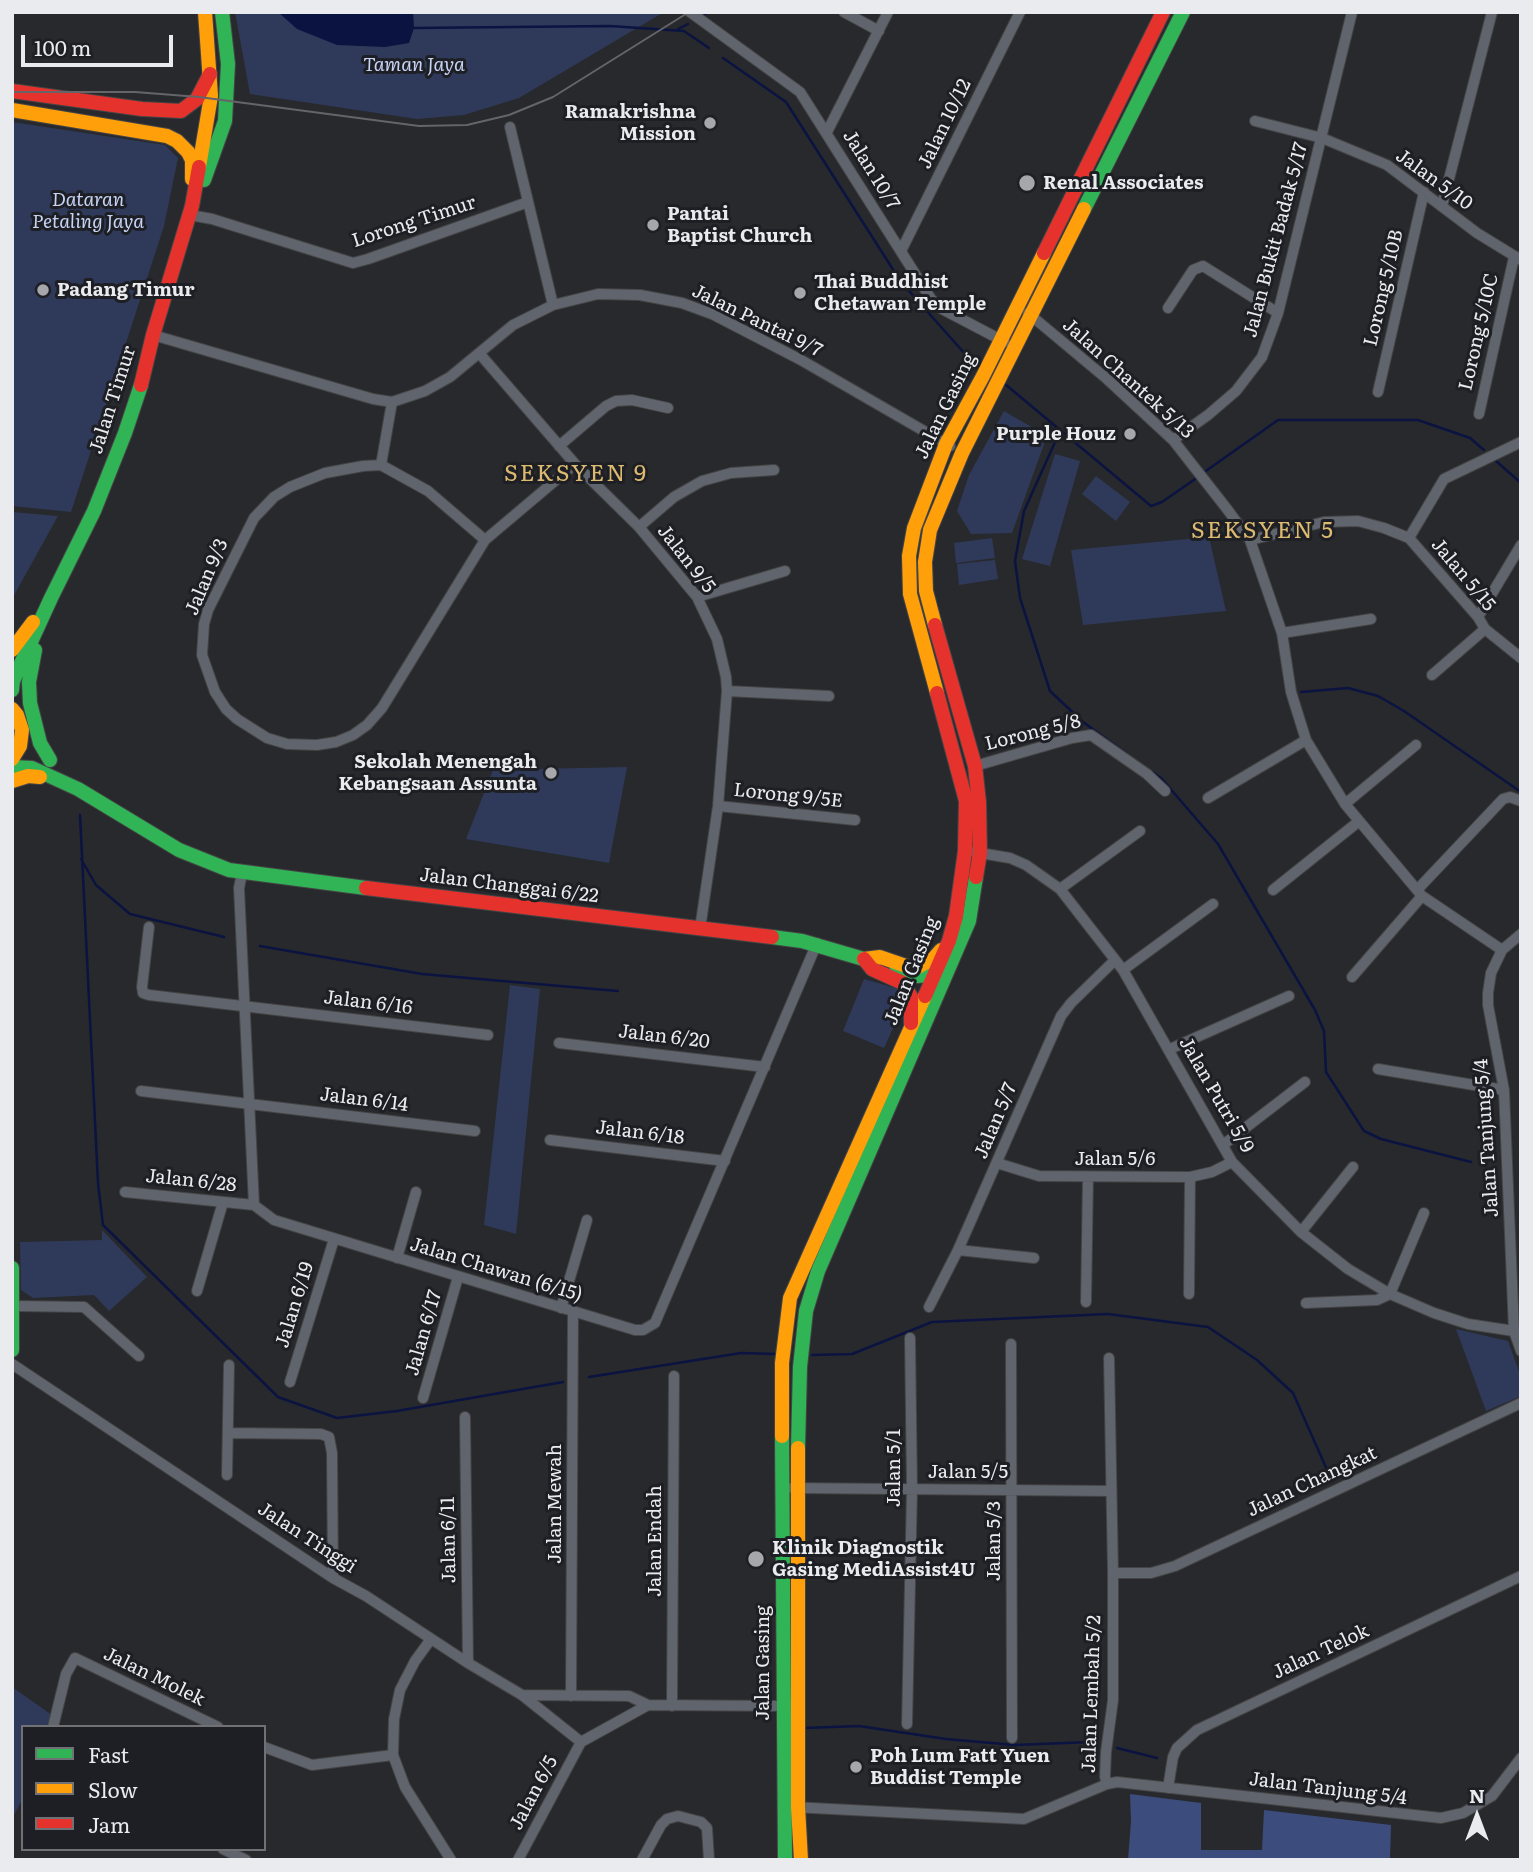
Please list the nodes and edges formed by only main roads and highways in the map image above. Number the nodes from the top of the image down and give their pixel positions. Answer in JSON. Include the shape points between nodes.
{"nodes":[{"id":1,"x":205,"y":12,"type":"edge"},
{"id":2,"x":222,"y":12,"type":"edge"},
{"id":3,"x":1163,"y":12,"type":"edge"},
{"id":4,"x":1183,"y":12,"type":"edge"},
{"id":5,"x":210,"y":74,"type":"junction"},
{"id":6,"x":12,"y":91,"type":"edge"},
{"id":7,"x":12,"y":110,"type":"edge"},
{"id":8,"x":191,"y":211,"type":"junction"},
{"id":9,"x":51,"y":598,"type":"junction"},
{"id":10,"x":12,"y":650,"type":"edge"},
{"id":11,"x":12,"y":690,"type":"edge"},
{"id":12,"x":12,"y":699,"type":"edge"},
{"id":13,"x":17,"y":716,"type":"edge"},
{"id":14,"x":12,"y":758,"type":"edge"},
{"id":15,"x":50,"y":760,"type":"junction"},
{"id":16,"x":12,"y":767,"type":"edge"},
{"id":17,"x":12,"y":781,"type":"edge"},
{"id":18,"x":78,"y":789,"type":"junction"},
{"id":19,"x":948,"y":941,"type":"junction"},
{"id":20,"x":864,"y":959,"type":"junction"},
{"id":21,"x":949,"y":970,"type":"junction"},
{"id":22,"x":934,"y":976,"type":"junction"},
{"id":23,"x":910,"y":1029,"type":"junction"},
{"id":24,"x":12,"y":1268,"type":"edge"},
{"id":25,"x":14,"y":1306,"type":"edge"},
{"id":26,"x":12,"y":1350,"type":"edge"},
{"id":27,"x":789,"y":1488,"type":"junction"},
{"id":28,"x":790,"y":1807,"type":"junction"},
{"id":29,"x":785,"y":1860,"type":"edge"},
{"id":30,"x":801,"y":1860,"type":"edge"}],
"edges":[{"from":1,"to":5,"type":"main road","name":"Jalan Timur"},
{"from":2,"to":8,"type":"main road","name":"Jalan Timur","via":[[228,64],[225,121]]},
{"from":3,"to":19,"type":"main road","name":"Jalan Gasing","via":[[946,444],[914,528],[910,594],[966,801],[965,851]]},
{"from":4,"to":21,"type":"main road","name":"Jalan Gasing","via":[[962,453],[930,530],[926,591],[975,766],[979,802],[981,853],[969,921]]},
{"from":5,"to":6,"type":"main road","via":[[197,99],[181,111]]},
{"from":5,"to":8,"type":"main road","name":"Jalan Timur","via":[[208,119]]},
{"from":7,"to":8,"type":"main road","via":[[158,133],[177,141],[192,160]]},
{"from":8,"to":9,"type":"main road","name":"Jalan Timur","via":[[112,468]]},
{"from":9,"to":10,"type":"main road","name":"Jalan Timur"},
{"from":9,"to":11,"type":"main road","name":"Jalan Timur"},
{"from":9,"to":15,"type":"main road","via":[[29,682],[33,722]]},
{"from":12,"to":13,"type":"main road"},
{"from":13,"to":14,"type":"main road","via":[[22,738]]},
{"from":13,"to":15,"type":"main road","name":"Jalan Changgai 6/22","via":[[33,744]]},
{"from":15,"to":18,"type":"main road","name":"Jalan Changgai 6/22"},
{"from":16,"to":18,"type":"main road","name":"Jalan Changgai 6/22","via":[[32,768]]},
{"from":17,"to":18,"type":"main road","via":[[38,777]]},
{"from":18,"to":20,"type":"main road","name":"Jalan Changgai 6/22","via":[[179,850],[242,873],[817,943]]},
{"from":19,"to":20,"type":"main road","via":[[934,958],[918,967],[880,957]]},
{"from":19,"to":22,"type":"main road","name":"Jalan Gasing"},
{"from":20,"to":22,"type":"main road","name":"Jalan Changgai 6/22","via":[[904,974]]},
{"from":20,"to":23,"type":"main road","via":[[907,989]]},
{"from":21,"to":22,"type":"main road","name":"Jalan Changgai 6/22"},
{"from":21,"to":27,"type":"main road","name":"Jalan Gasing","via":[[818,1271],[806,1311]]},
{"from":22,"to":23,"type":"main road","name":"Jalan Gasing"},
{"from":23,"to":27,"type":"main road","name":"Jalan Gasing","via":[[790,1298],[782,1363]]},
{"from":24,"to":25,"type":"main road"},
{"from":25,"to":26,"type":"main road"},
{"from":27,"to":28,"type":"main road","name":"Jalan Gasing","via":[[783,1706]]},
{"from":27,"to":28,"type":"main road","name":"Jalan Gasing","via":[[798,1706]]},
{"from":28,"to":29,"type":"main road","name":"Jalan Gasing"},
{"from":28,"to":30,"type":"main road","name":"Jalan Gasing"}]}
